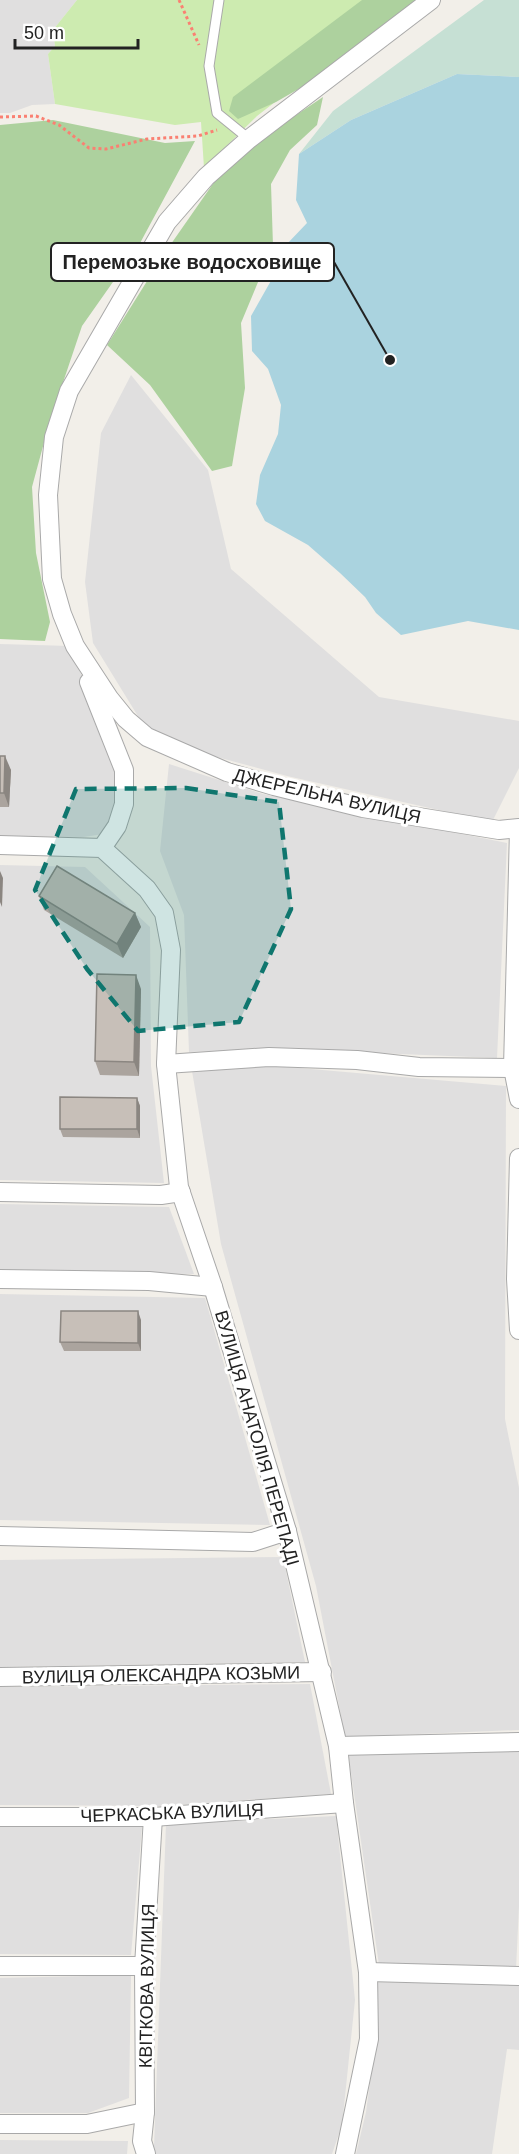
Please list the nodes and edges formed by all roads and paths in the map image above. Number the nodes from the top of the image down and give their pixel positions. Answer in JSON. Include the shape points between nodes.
{"nodes":[{"id":1,"x":179,"y":0,"type":"edge"},
{"id":2,"x":219,"y":0,"type":"edge"},
{"id":3,"x":431,"y":0,"type":"edge"},
{"id":4,"x":209,"y":66,"type":"junction"},
{"id":5,"x":0,"y":117,"type":"edge"},
{"id":6,"x":246,"y":136,"type":"junction"},
{"id":7,"x":75,"y":646,"type":"junction"},
{"id":8,"x":519,"y":828,"type":"edge"},
{"id":9,"x":0,"y":845,"type":"edge"},
{"id":10,"x":102,"y":848,"type":"junction"},
{"id":11,"x":166,"y":1064,"type":"junction"},
{"id":12,"x":513,"y":1068,"type":"junction"},
{"id":13,"x":519,"y":1099,"type":"edge"},
{"id":14,"x":519,"y":1158,"type":"edge"},
{"id":15,"x":0,"y":1192,"type":"edge"},
{"id":16,"x":181,"y":1192,"type":"junction"},
{"id":17,"x":0,"y":1280,"type":"edge"},
{"id":18,"x":213,"y":1287,"type":"junction"},
{"id":19,"x":519,"y":1330,"type":"edge"},
{"id":20,"x":287,"y":1531,"type":"junction"},
{"id":21,"x":0,"y":1536,"type":"edge"},
{"id":22,"x":322,"y":1672,"type":"junction"},
{"id":23,"x":0,"y":1677,"type":"edge"},
{"id":24,"x":519,"y":1742,"type":"edge"},
{"id":25,"x":338,"y":1746,"type":"junction"},
{"id":26,"x":344,"y":1803,"type":"junction"},
{"id":27,"x":0,"y":1817,"type":"edge"},
{"id":28,"x":153,"y":1817,"type":"junction"},
{"id":29,"x":0,"y":1966,"type":"edge"},
{"id":30,"x":144,"y":1966,"type":"junction"},
{"id":31,"x":368,"y":1972,"type":"junction"},
{"id":32,"x":519,"y":1976,"type":"edge"},
{"id":33,"x":145,"y":2112,"type":"junction"},
{"id":34,"x":0,"y":2124,"type":"edge"},
{"id":35,"x":146,"y":2154,"type":"edge"},
{"id":36,"x":345,"y":2154,"type":"edge"}],
"edges":[{"from":1,"to":4,"type":"path"},
{"from":2,"to":4,"type":"lane"},
{"from":3,"to":6,"type":"street","name":"ДЖЕРЕЛЬНА ВУЛИЦЯ"},
{"from":4,"to":6,"type":"lane","via":[[217,113]]},
{"from":5,"to":6,"type":"path","via":[[36,116],[58,125],[89,148],[106,149],[217,130]]},
{"from":6,"to":7,"type":"street","name":"ДЖЕРЕЛЬНА ВУЛИЦЯ","via":[[167,222],[69,392],[54,437],[48,495],[52,579]]},
{"from":7,"to":8,"type":"street","name":"ДЖЕРЕЛЬНА ВУЛИЦЯ","via":[[126,719],[147,737],[227,772],[363,808],[499,830]]},
{"from":7,"to":10,"type":"street","via":[[124,770],[124,804],[117,826]]},
{"from":8,"to":12,"type":"street"},
{"from":9,"to":10,"type":"street"},
{"from":10,"to":11,"type":"street","name":"ВУЛИЦЯ АНАТОЛІЯ ПЕРЕПАДІ","via":[[147,889],[164,913],[171,950]]},
{"from":11,"to":12,"type":"street","via":[[269,1058]]},
{"from":11,"to":16,"type":"street","name":"ВУЛИЦЯ АНАТОЛІЯ ПЕРЕПАДІ"},
{"from":12,"to":13,"type":"street"},
{"from":14,"to":19,"type":"street"},
{"from":15,"to":16,"type":"street"},
{"from":16,"to":18,"type":"street","name":"ВУЛИЦЯ АНАТОЛІЯ ПЕРЕПАДІ"},
{"from":17,"to":18,"type":"street","via":[[149,1281]]},
{"from":18,"to":20,"type":"street","name":"ВУЛИЦЯ АНАТОЛІЯ ПЕРЕПАДІ"},
{"from":20,"to":21,"type":"street","via":[[253,1542]]},
{"from":20,"to":22,"type":"street","name":"ВУЛИЦЯ АНАТОЛІЯ ПЕРЕПАДІ"},
{"from":22,"to":23,"type":"street","name":"ВУЛИЦЯ ОЛЕКСАНДРА КОЗЬМИ"},
{"from":22,"to":25,"type":"street","name":"ВУЛИЦЯ АНАТОЛІЯ ПЕРЕПАДІ"},
{"from":24,"to":25,"type":"street"},
{"from":25,"to":26,"type":"street","name":"ВУЛИЦЯ АНАТОЛІЯ ПЕРЕПАДІ"},
{"from":26,"to":28,"type":"street","name":"ЧЕРКАСЬКА ВУЛИЦЯ"},
{"from":26,"to":31,"type":"street","name":"ВУЛИЦЯ АНАТОЛІЯ ПЕРЕПАДІ"},
{"from":27,"to":28,"type":"street","name":"ЧЕРКАСЬКА ВУЛИЦЯ"},
{"from":28,"to":30,"type":"street","name":"КВІТКОВА ВУЛИЦЯ"},
{"from":29,"to":30,"type":"street"},
{"from":30,"to":33,"type":"street","name":"КВІТКОВА ВУЛИЦЯ"},
{"from":31,"to":32,"type":"street"},
{"from":31,"to":36,"type":"street","name":"ВУЛИЦЯ АНАТОЛІЯ ПЕРЕПАДІ","via":[[369,2038]]},
{"from":33,"to":34,"type":"street","via":[[87,2124]]},
{"from":33,"to":35,"type":"street","name":"КВІТКОВА ВУЛИЦЯ","via":[[142,2141]]}]}
